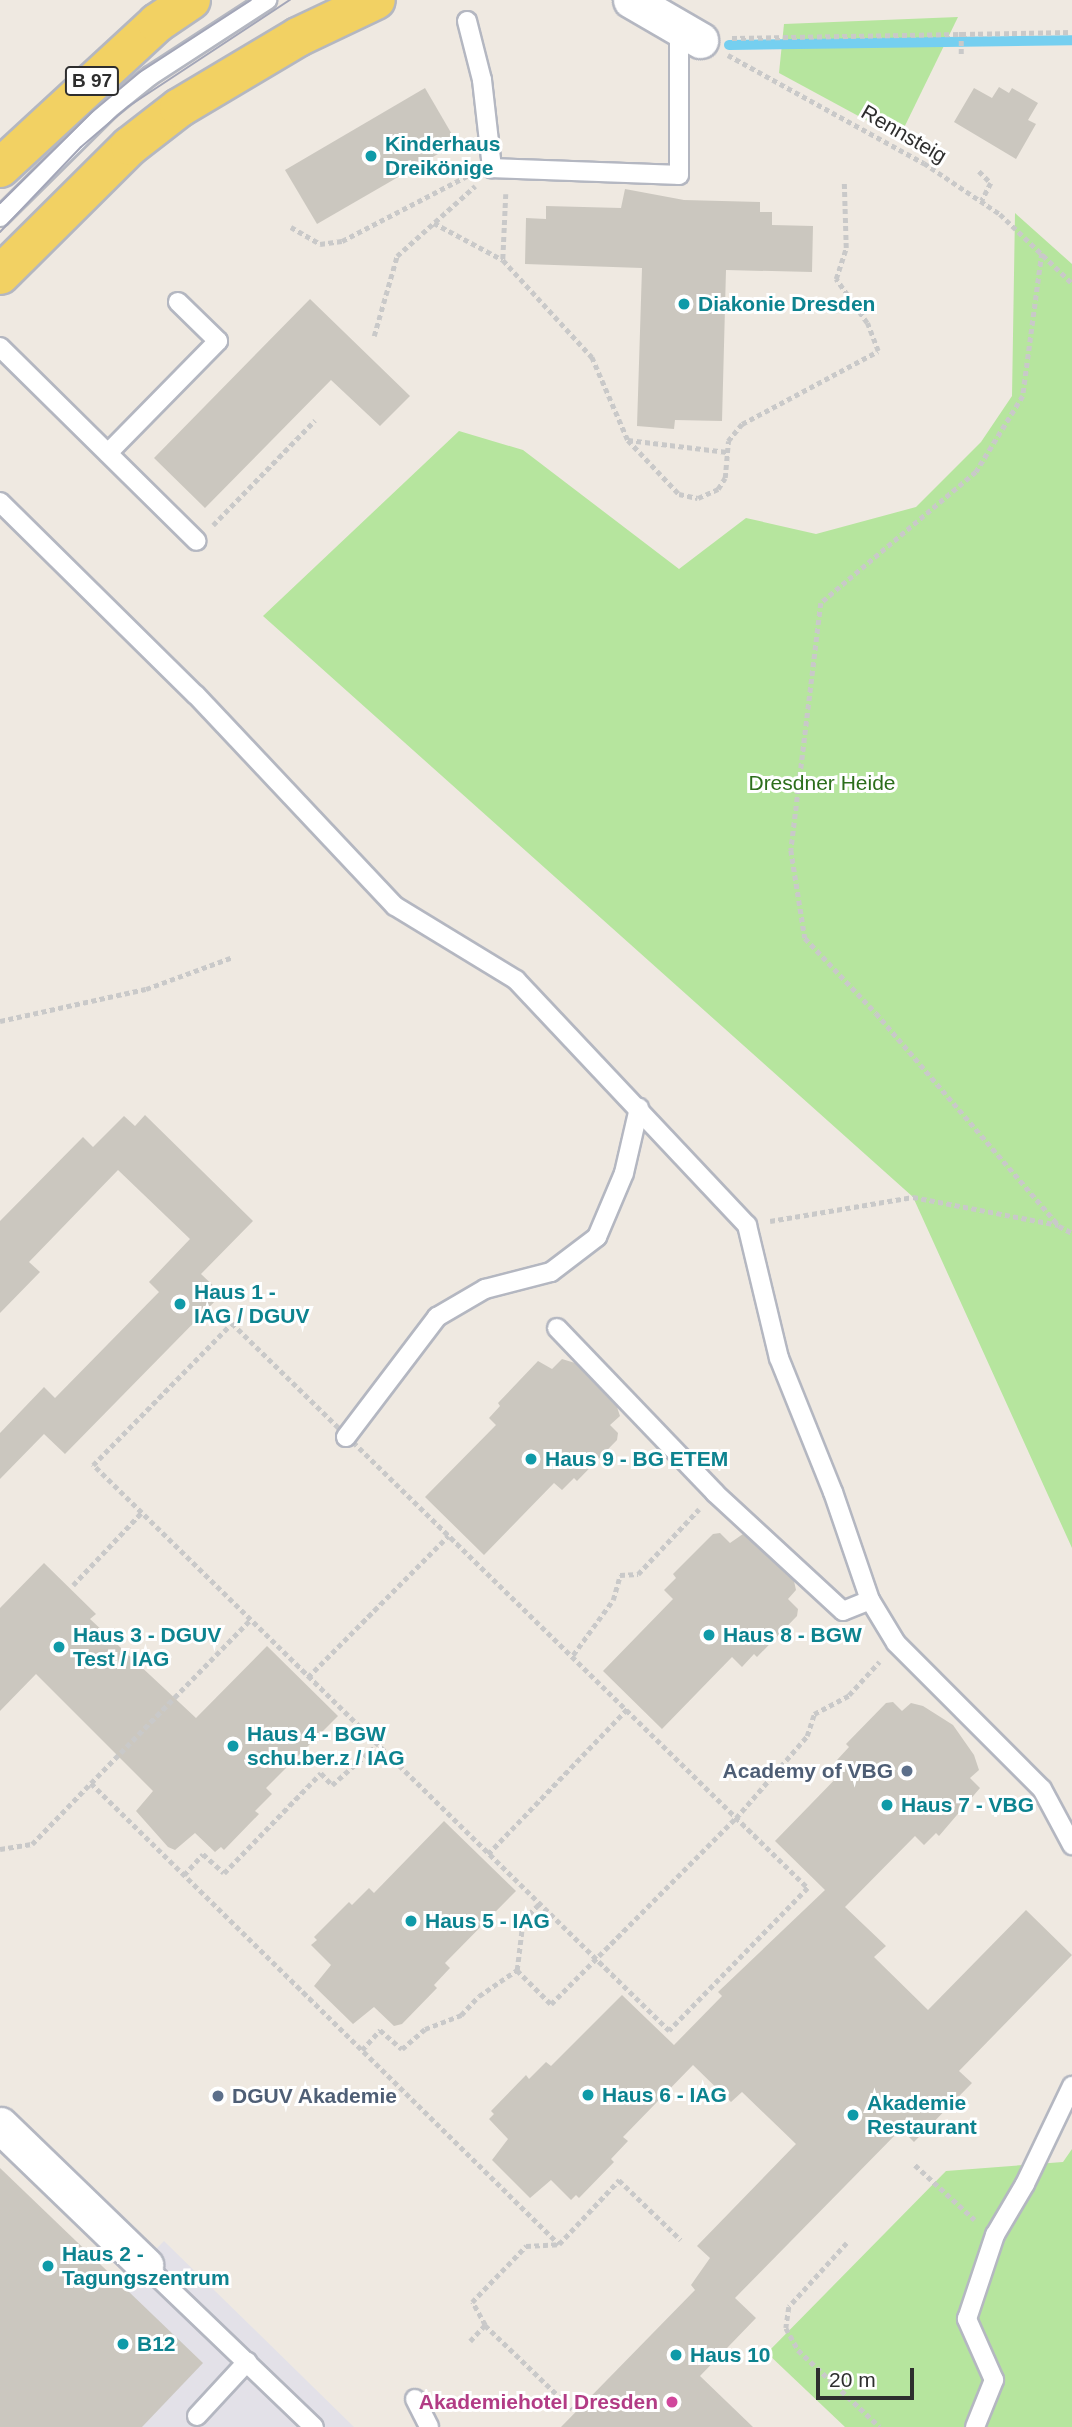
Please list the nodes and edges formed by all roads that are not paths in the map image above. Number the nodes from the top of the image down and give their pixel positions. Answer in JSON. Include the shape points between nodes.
{"nodes":[{"id":1,"x":191,"y":0,"type":"edge"},
{"id":2,"x":267,"y":0,"type":"edge"},
{"id":3,"x":376,"y":0,"type":"edge"},
{"id":4,"x":631,"y":0,"type":"edge"},
{"id":5,"x":467,"y":21,"type":"dead end"},
{"id":6,"x":700,"y":35,"type":"joint"},
{"id":7,"x":0,"y":168,"type":"edge"},
{"id":8,"x":0,"y":216,"type":"edge"},
{"id":9,"x":0,"y":275,"type":"edge"},
{"id":10,"x":178,"y":302,"type":"dead end"},
{"id":11,"x":0,"y":347,"type":"edge"},
{"id":12,"x":108,"y":453,"type":"junction"},
{"id":13,"x":0,"y":502,"type":"edge"},
{"id":14,"x":197,"y":541,"type":"road end"},
{"id":15,"x":639,"y":1108,"type":"junction"},
{"id":16,"x":557,"y":1328,"type":"dead end"},
{"id":17,"x":346,"y":1437,"type":"road end"},
{"id":18,"x":870,"y":1600,"type":"junction"},
{"id":19,"x":1072,"y":1846,"type":"edge"},
{"id":20,"x":1072,"y":2086,"type":"edge"},
{"id":21,"x":0,"y":2125,"type":"edge"},
{"id":22,"x":145,"y":2265,"type":"joint"},
{"id":23,"x":247,"y":2362,"type":"junction"},
{"id":24,"x":415,"y":2399,"type":"dead end"},
{"id":25,"x":197,"y":2416,"type":"dead end"},
{"id":26,"x":314,"y":2427,"type":"edge"},
{"id":27,"x":429,"y":2427,"type":"edge"},
{"id":28,"x":975,"y":2427,"type":"edge"}],
"edges":[{"from":1,"to":7,"type":"main road","number":"B 97","via":[[147,32]]},
{"from":2,"to":8,"type":"lane","via":[[150,76],[109,109]]},
{"from":3,"to":9,"type":"main road","via":[[298,37],[179,108],[130,146]]},
{"from":4,"to":6,"type":"street"},
{"from":5,"to":6,"type":"lane","via":[[497,166],[680,175]]},
{"from":10,"to":12,"type":"lane","via":[[218,341]]},
{"from":11,"to":12,"type":"lane"},
{"from":12,"to":14,"type":"lane"},
{"from":13,"to":15,"type":"lane","via":[[196,695],[396,906],[516,980]]},
{"from":15,"to":17,"type":"lane","via":[[624,1173],[597,1237],[551,1272],[485,1289],[437,1317]]},
{"from":15,"to":18,"type":"lane","via":[[747,1225],[779,1358]]},
{"from":16,"to":18,"type":"lane","via":[[715,1493],[843,1611]]},
{"from":18,"to":19,"type":"lane","via":[[896,1643],[1042,1789]]},
{"from":20,"to":28,"type":"lane","via":[[1026,2184],[995,2235],[967,2319],[994,2380]]},
{"from":21,"to":22,"type":"street"},
{"from":22,"to":23,"type":"lane"},
{"from":23,"to":25,"type":"lane"},
{"from":23,"to":26,"type":"lane"},
{"from":24,"to":27,"type":"lane"}]}
